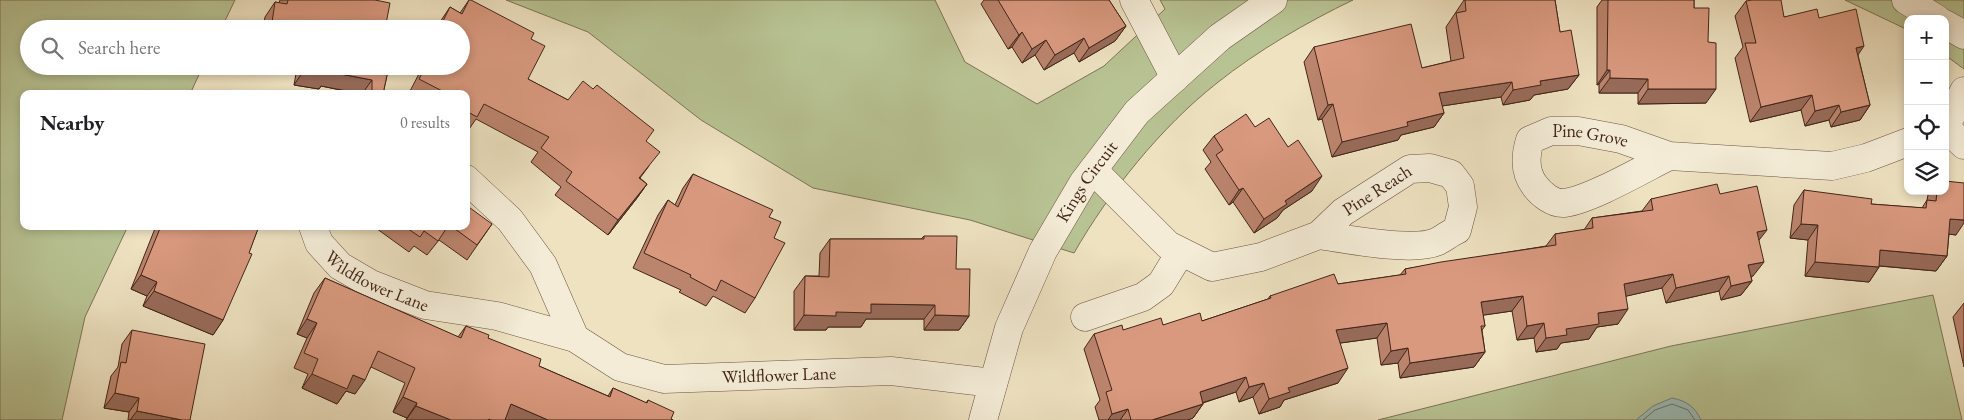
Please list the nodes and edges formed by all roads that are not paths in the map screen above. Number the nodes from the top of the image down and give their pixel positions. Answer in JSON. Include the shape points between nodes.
{"nodes":[{"id":1,"x":1134,"y":0,"type":"edge"},
{"id":2,"x":1273,"y":0,"type":"edge"},
{"id":3,"x":1906,"y":0,"type":"edge"},
{"id":4,"x":1930,"y":15,"type":"edge"},
{"id":5,"x":1949,"y":26,"type":"edge"},
{"id":6,"x":1964,"y":35,"type":"edge"},
{"id":7,"x":1175,"y":78,"type":"junction"},
{"id":8,"x":1964,"y":91,"type":"edge"},
{"id":9,"x":1949,"y":119,"type":"edge"},
{"id":10,"x":1949,"y":131,"type":"edge"},
{"id":11,"x":1904,"y":144,"type":"edge"},
{"id":12,"x":1964,"y":145,"type":"edge"},
{"id":13,"x":1669,"y":156,"type":"dead end"},
{"id":14,"x":1093,"y":170,"type":"junction"},
{"id":15,"x":470,"y":183,"type":"edge"},
{"id":16,"x":314,"y":230,"type":"edge"},
{"id":17,"x":1318,"y":235,"type":"junction"},
{"id":18,"x":1180,"y":254,"type":"junction"},
{"id":19,"x":1086,"y":318,"type":"dead end"},
{"id":20,"x":575,"y":338,"type":"junction"},
{"id":21,"x":993,"y":383,"type":"junction"},
{"id":22,"x":983,"y":420,"type":"edge"}],
"edges":[{"from":1,"to":7,"type":"street"},
{"from":2,"to":7,"type":"street","name":"Kings Circuit","via":[[1220,37]]},
{"from":3,"to":4,"type":"street"},
{"from":5,"to":6,"type":"street"},
{"from":7,"to":14,"type":"street","name":"Kings Circuit","via":[[1138,112]]},
{"from":8,"to":9,"type":"street"},
{"from":10,"to":12,"type":"street"},
{"from":11,"to":13,"type":"street","via":[[1832,166]]},
{"from":14,"to":18,"type":"street","name":"Pine Reach"},
{"from":14,"to":21,"type":"street","name":"Kings Circuit","via":[[1043,251],[1009,328]]},
{"from":15,"to":20,"type":"street","via":[[510,220],[542,265]]},
{"from":16,"to":20,"type":"street","name":"Wildflower Lane","via":[[319,243],[340,266],[371,284],[426,305],[498,316]]},
{"from":17,"to":17,"type":"street","name":"Pine Reach","via":[[1343,212],[1410,169],[1430,168],[1451,174],[1460,186],[1463,207],[1457,230],[1436,243],[1412,245]]},
{"from":17,"to":18,"type":"street","name":"Pine Reach","via":[[1261,258],[1212,268]]},
{"from":18,"to":19,"type":"street","via":[[1162,284],[1143,296]]},
{"from":20,"to":21,"type":"street","name":"Wildflower Lane","via":[[620,367],[664,379],[892,372]]},
{"from":21,"to":22,"type":"street","name":"Kings Circuit"}]}
